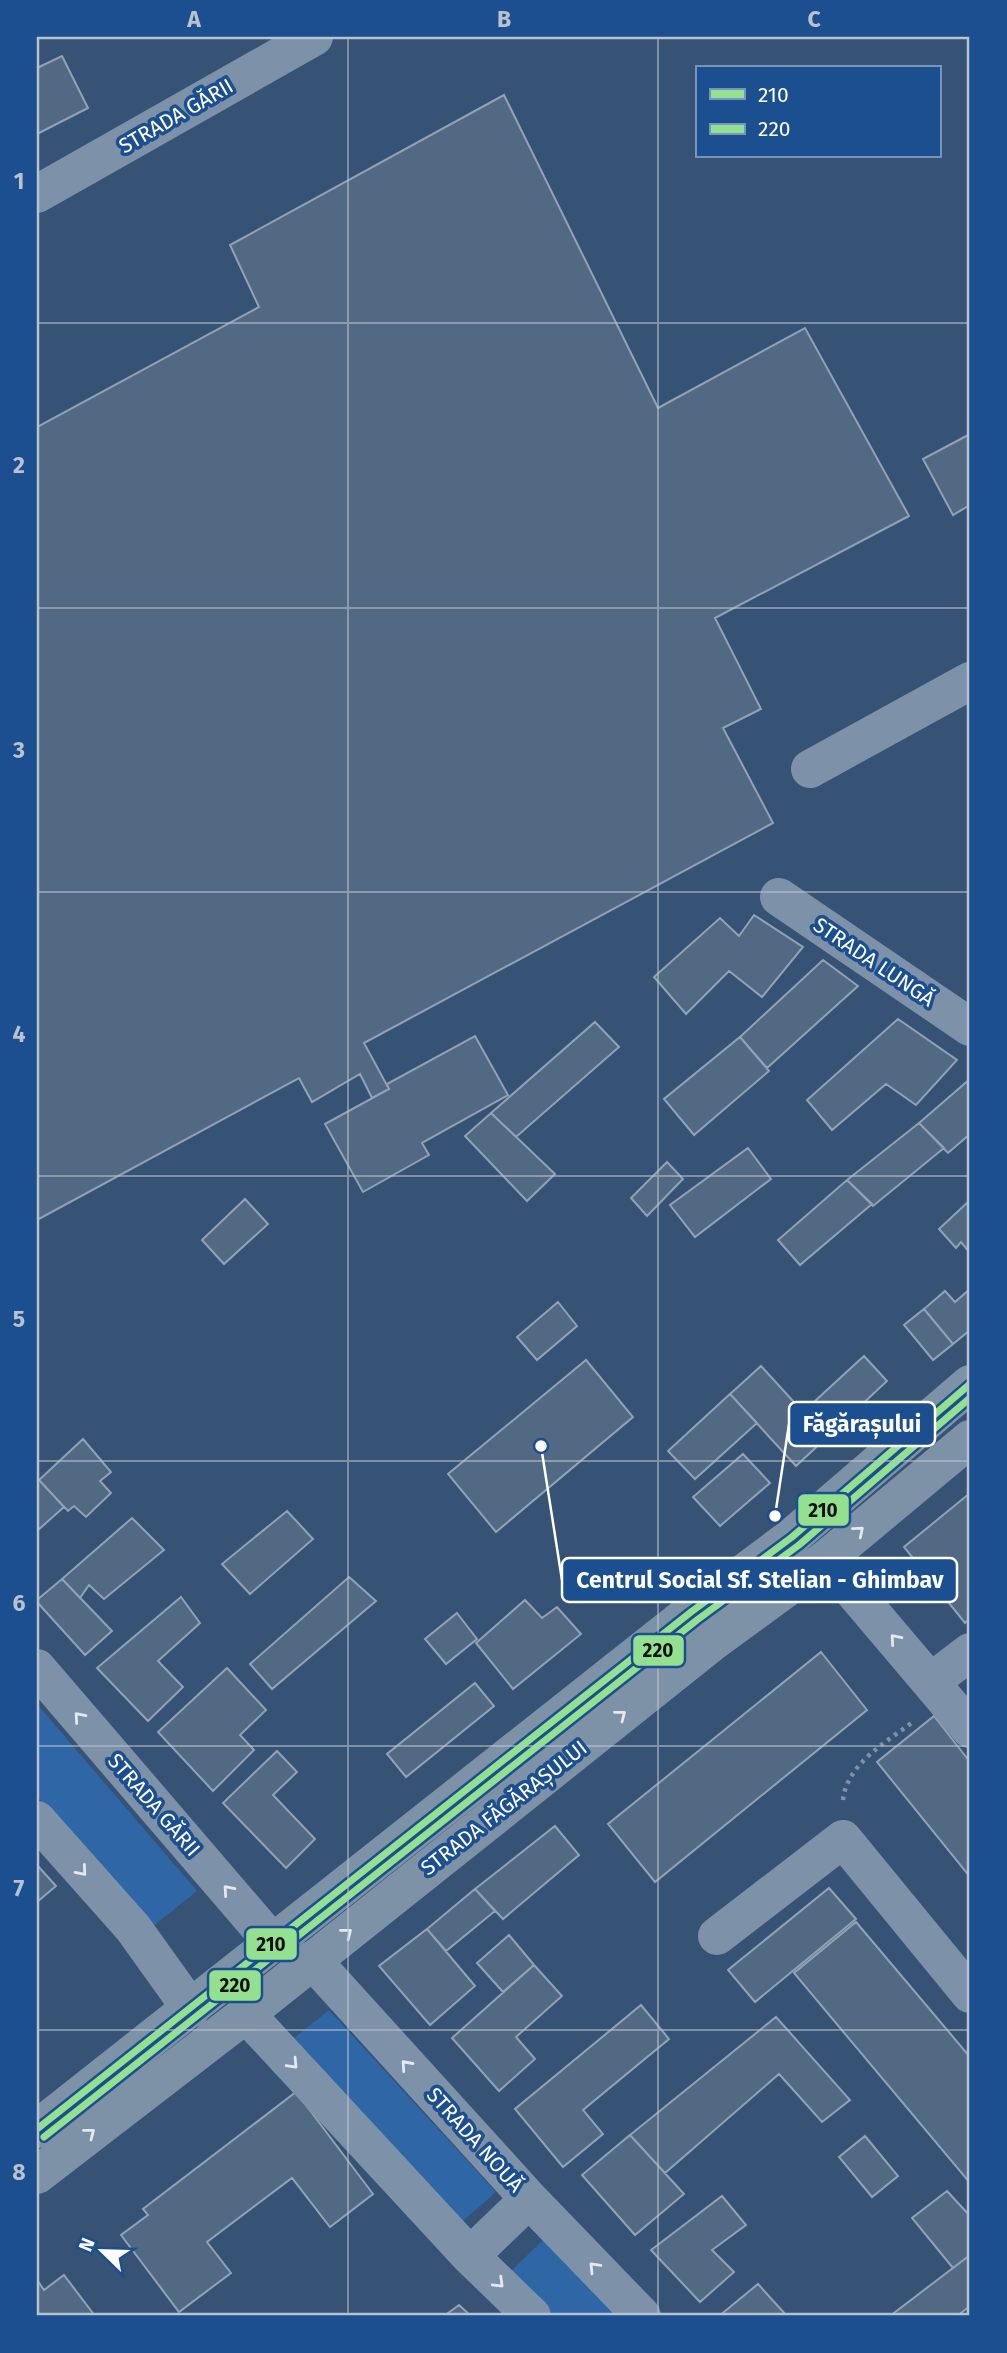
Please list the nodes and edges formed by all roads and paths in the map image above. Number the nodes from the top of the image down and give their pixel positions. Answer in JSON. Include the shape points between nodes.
{"nodes":[{"id":1,"x":314,"y":37,"type":"edge"},
{"id":2,"x":37,"y":194,"type":"edge"},
{"id":3,"x":970,"y":681,"type":"edge"},
{"id":4,"x":810,"y":769,"type":"dead end"},
{"id":5,"x":779,"y":897,"type":"dead end"},
{"id":6,"x":970,"y":1027,"type":"edge"},
{"id":7,"x":970,"y":1384,"type":"edge"},
{"id":8,"x":970,"y":1439,"type":"edge"},
{"id":9,"x":827,"y":1559,"type":"junction"},
{"id":10,"x":970,"y":1652,"type":"edge"},
{"id":11,"x":37,"y":1668,"type":"edge"},
{"id":12,"x":938,"y":1689,"type":"junction"},
{"id":13,"x":970,"y":1729,"type":"edge"},
{"id":14,"x":37,"y":1820,"type":"edge"},
{"id":15,"x":842,"y":1839,"type":"junction"},
{"id":16,"x":717,"y":1936,"type":"dead end"},
{"id":17,"x":272,"y":1942,"type":"junction"},
{"id":18,"x":312,"y":1960,"type":"junction"},
{"id":19,"x":970,"y":1994,"type":"edge"},
{"id":20,"x":191,"y":2009,"type":"junction"},
{"id":21,"x":246,"y":2014,"type":"junction"},
{"id":22,"x":37,"y":2129,"type":"edge"},
{"id":23,"x":37,"y":2175,"type":"edge"},
{"id":24,"x":529,"y":2199,"type":"junction"},
{"id":25,"x":470,"y":2256,"type":"junction"},
{"id":26,"x":532,"y":2316,"type":"edge"},
{"id":27,"x":642,"y":2316,"type":"edge"}],
"edges":[{"from":1,"to":2,"type":"street","name":"STRADA GĂRII"},
{"from":3,"to":4,"type":"street"},
{"from":5,"to":6,"type":"street","name":"STRADA LUNGĂ"},
{"from":7,"to":17,"type":"highway","name":"STRADA FĂGĂRAȘULUI","via":[[792,1537]]},
{"from":9,"to":8,"type":"highway","name":"STRADA FĂGĂRAȘULUI","one_way":true},
{"from":12,"to":9,"type":"street","one_way":true},
{"from":18,"to":9,"type":"highway","name":"STRADA FĂGĂRAȘULUI","one_way":true,"via":[[714,1641]]},
{"from":10,"to":12,"type":"street"},
{"from":17,"to":11,"type":"street","name":"STRADA GĂRII","one_way":true},
{"from":12,"to":13,"type":"street"},
{"from":12,"to":15,"type":"path","via":[[849,1778],[843,1796]]},
{"from":14,"to":20,"type":"street","one_way":true,"via":[[132,1928]]},
{"from":15,"to":16,"type":"street"},
{"from":15,"to":19,"type":"street"},
{"from":17,"to":20,"type":"highway","name":"STRADA FĂGĂRAȘULUI"},
{"from":18,"to":21,"type":"highway","name":"STRADA FĂGĂRAȘULUI"},
{"from":24,"to":18,"type":"street","name":"STRADA NOUĂ","one_way":true},
{"from":20,"to":22,"type":"highway","name":"STRADA FĂGĂRAȘULUI"},
{"from":23,"to":21,"type":"highway","name":"STRADA FĂGĂRAȘULUI","one_way":true},
{"from":21,"to":25,"type":"street","one_way":true},
{"from":24,"to":25,"type":"street"},
{"from":27,"to":24,"type":"street","name":"STRADA NOUĂ","one_way":true},
{"from":25,"to":26,"type":"street","one_way":true}]}
